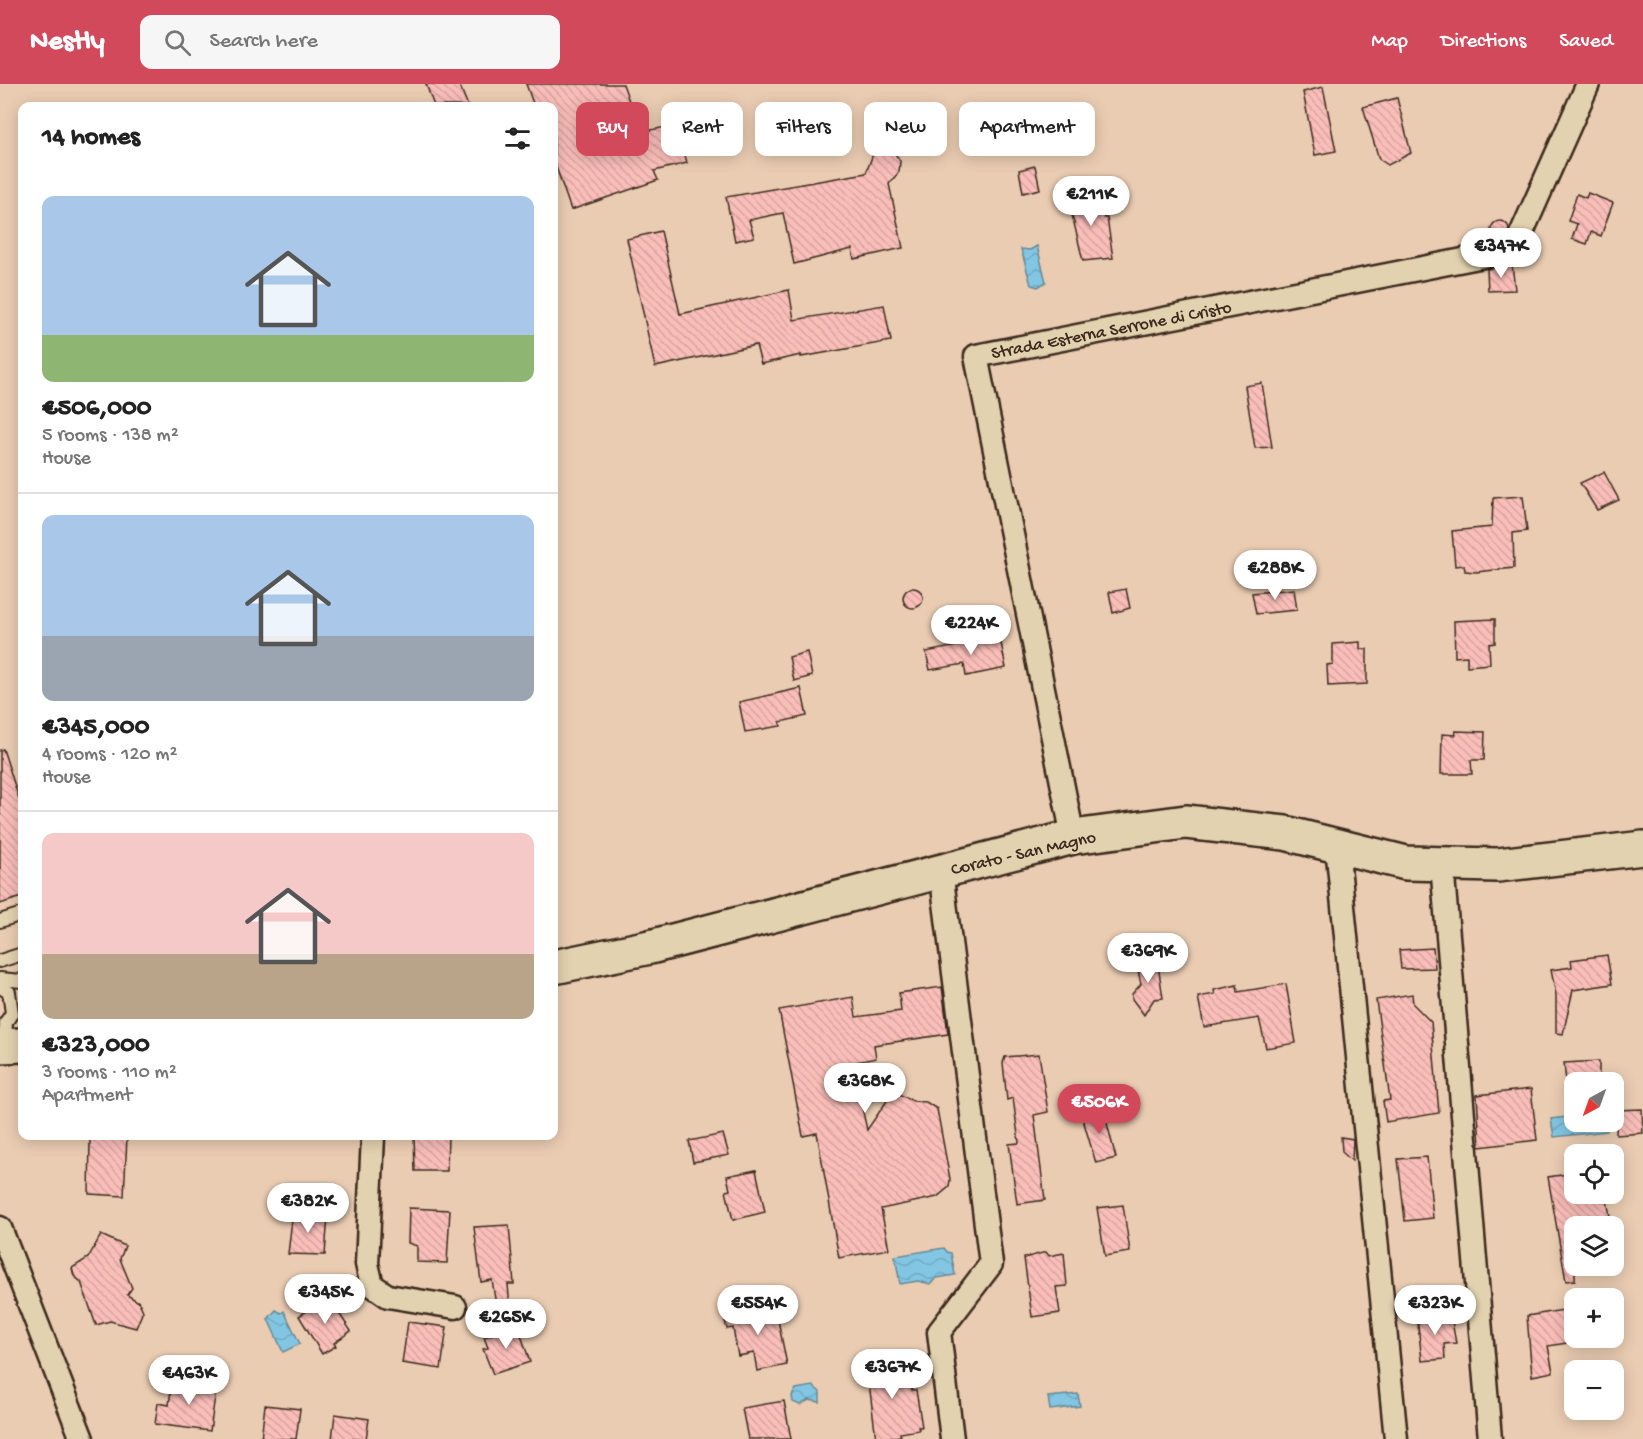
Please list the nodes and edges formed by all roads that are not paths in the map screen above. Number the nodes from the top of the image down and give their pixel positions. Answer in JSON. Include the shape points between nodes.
{"nodes":[{"id":1,"x":1587,"y":84,"type":"edge"},
{"id":2,"x":1073,"y":837,"type":"junction"},
{"id":3,"x":1337,"y":846,"type":"junction"},
{"id":4,"x":1643,"y":848,"type":"edge"},
{"id":5,"x":1442,"y":864,"type":"junction"},
{"id":6,"x":941,"y":871,"type":"junction"},
{"id":7,"x":18,"y":915,"type":"edge"},
{"id":8,"x":0,"y":921,"type":"edge"},
{"id":9,"x":18,"y":955,"type":"edge"},
{"id":10,"x":0,"y":962,"type":"edge"},
{"id":11,"x":558,"y":967,"type":"edge"},
{"id":12,"x":0,"y":979,"type":"edge"},
{"id":13,"x":18,"y":981,"type":"edge"},
{"id":14,"x":0,"y":987,"type":"edge"},
{"id":15,"x":7,"y":1035,"type":"edge"},
{"id":16,"x":373,"y":1140,"type":"edge"},
{"id":17,"x":0,"y":1228,"type":"edge"},
{"id":18,"x":455,"y":1306,"type":"dead end"},
{"id":19,"x":82,"y":1439,"type":"edge"},
{"id":20,"x":952,"y":1439,"type":"edge"},
{"id":21,"x":1396,"y":1439,"type":"edge"},
{"id":22,"x":1490,"y":1439,"type":"edge"}],
"edges":[{"from":1,"to":2,"type":"street","name":"Strada Esterna Serrone di Cristo","via":[[1514,250],[976,356]]},
{"from":2,"to":3,"type":"main road","name":"Corato - San Magno","via":[[1186,822],[1285,833]]},
{"from":2,"to":6,"type":"main road","name":"Corato - San Magno"},
{"from":3,"to":5,"type":"main road","name":"Corato - San Magno","via":[[1406,863]]},
{"from":3,"to":21,"type":"street"},
{"from":4,"to":5,"type":"main road","name":"Corato - San Magno","via":[[1498,865]]},
{"from":5,"to":22,"type":"street"},
{"from":6,"to":11,"type":"main road","name":"Corato - San Magno"},
{"from":6,"to":20,"type":"street","via":[[991,1264],[939,1332]]},
{"from":7,"to":8,"type":"lane"},
{"from":9,"to":10,"type":"lane"},
{"from":12,"to":13,"type":"lane"},
{"from":14,"to":15,"type":"lane","via":[[9,992],[12,1013]]},
{"from":16,"to":18,"type":"street","via":[[367,1264],[372,1285],[388,1296]]},
{"from":17,"to":19,"type":"street"}]}
